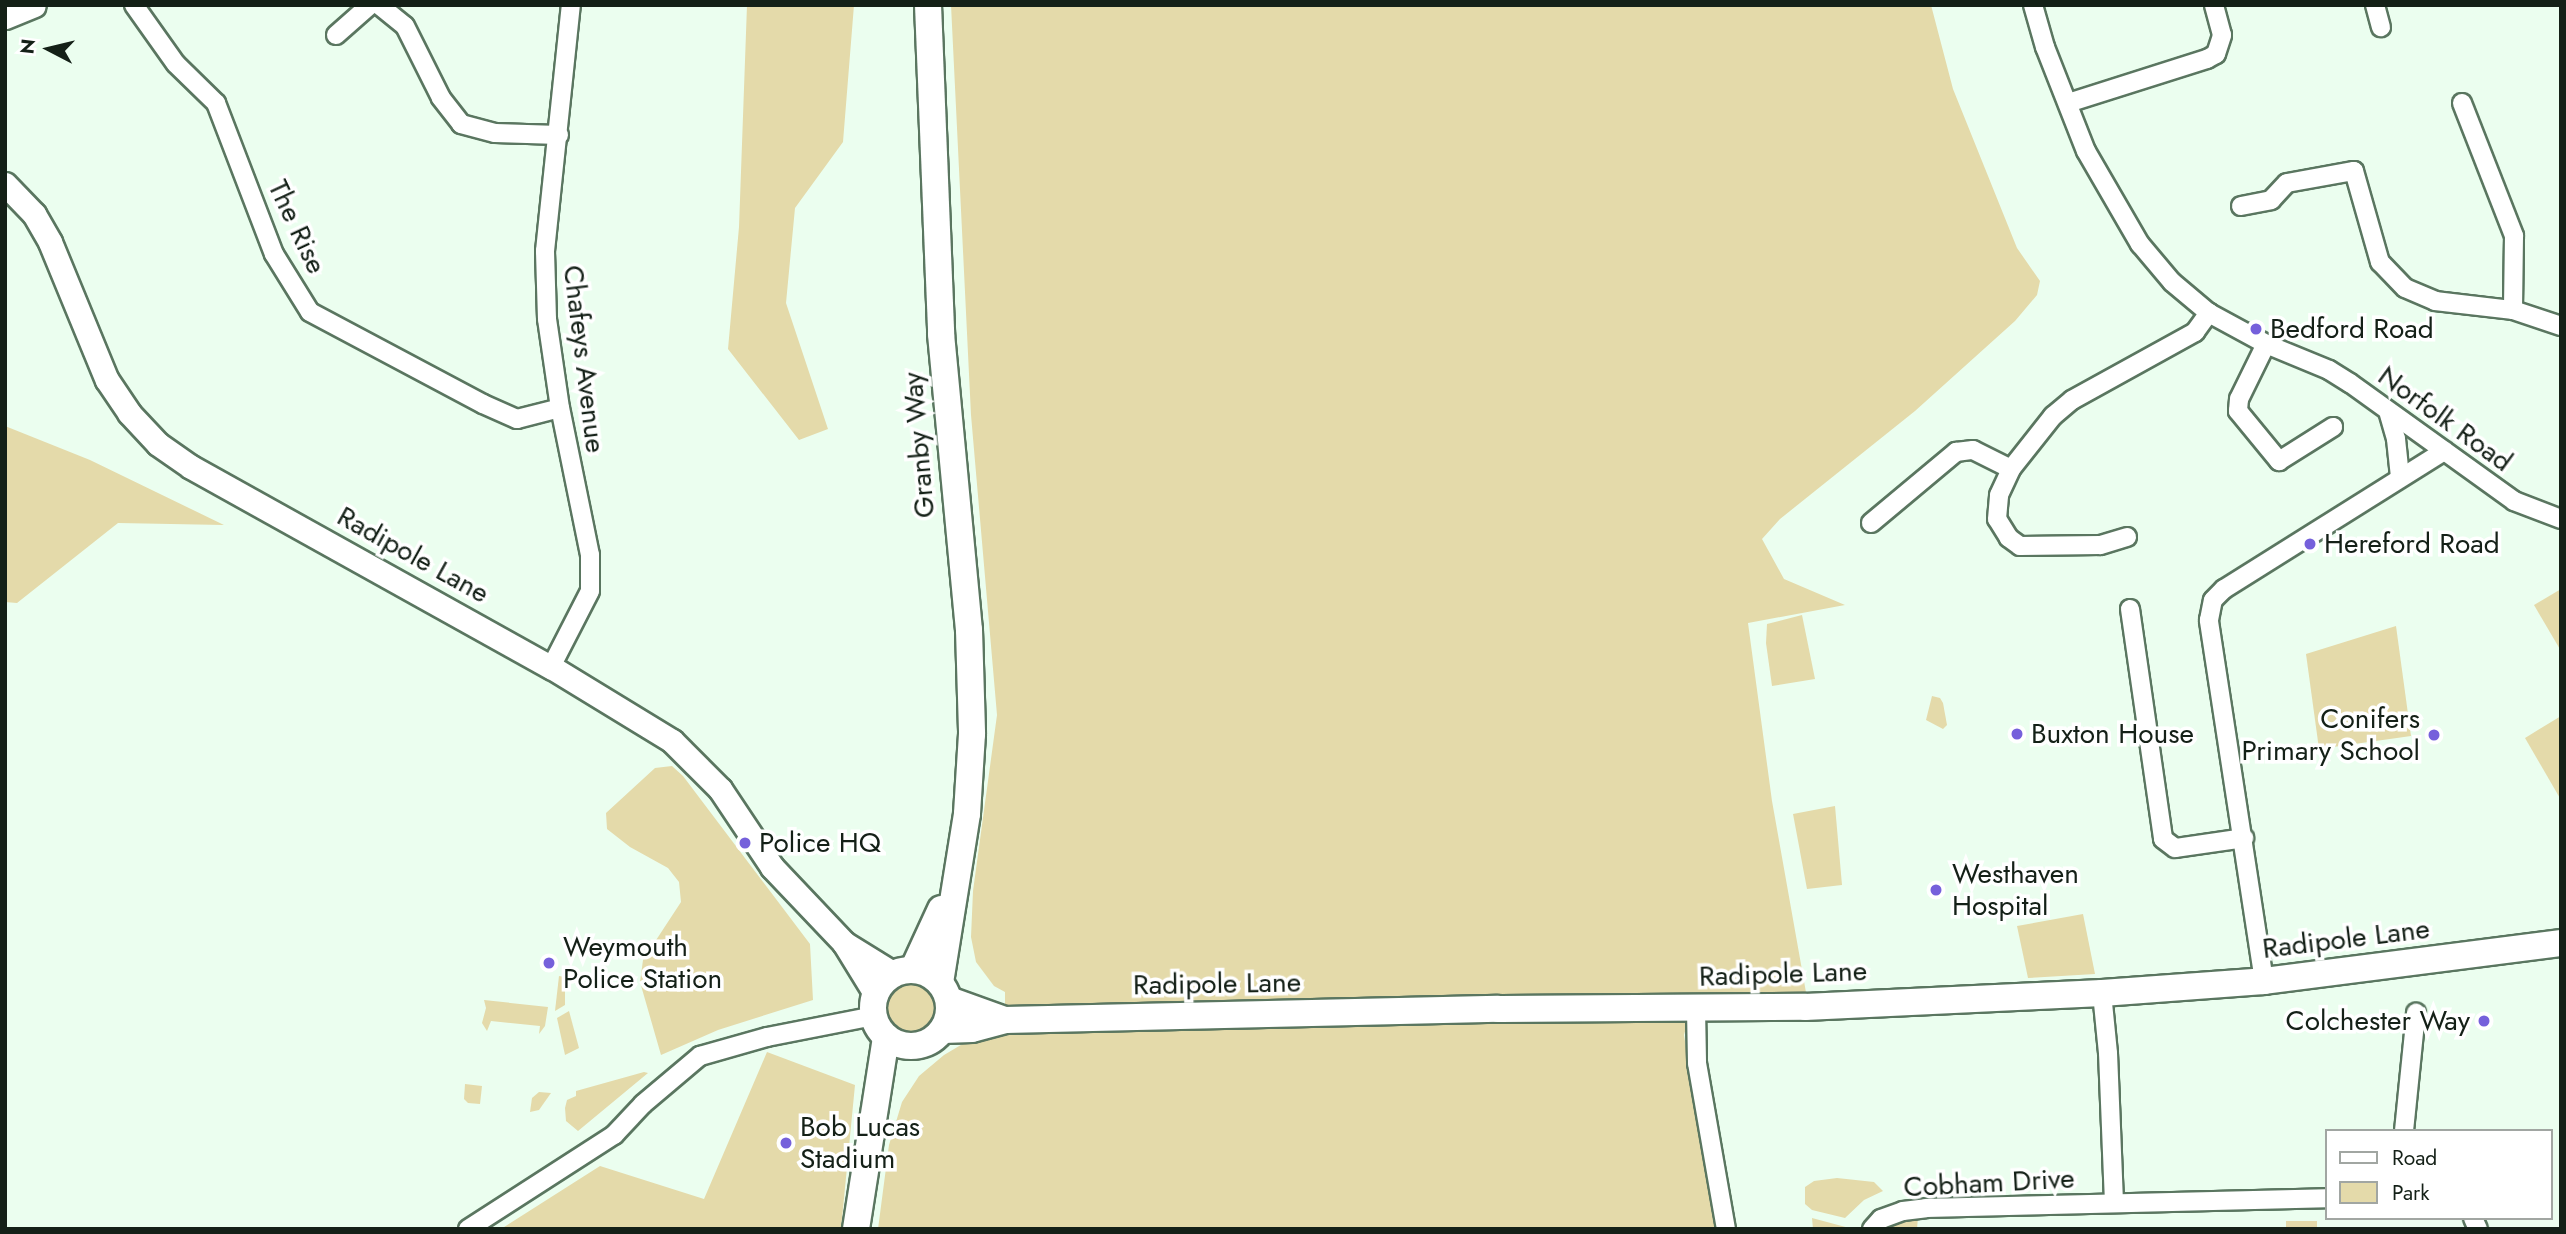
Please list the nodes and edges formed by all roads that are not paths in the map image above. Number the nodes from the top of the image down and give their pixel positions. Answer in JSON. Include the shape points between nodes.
{"nodes":[{"id":1,"x":34,"y":5,"type":"edge"},
{"id":2,"x":135,"y":5,"type":"edge"},
{"id":3,"x":370,"y":5,"type":"edge"},
{"id":4,"x":379,"y":5,"type":"edge"},
{"id":5,"x":572,"y":5,"type":"edge"},
{"id":6,"x":928,"y":5,"type":"edge"},
{"id":7,"x":2033,"y":5,"type":"edge"},
{"id":8,"x":2214,"y":5,"type":"edge"},
{"id":9,"x":2375,"y":5,"type":"edge"},
{"id":10,"x":5,"y":17,"type":"edge"},
{"id":11,"x":2381,"y":27,"type":"dead end"},
{"id":12,"x":336,"y":35,"type":"dead end"},
{"id":13,"x":2068,"y":103,"type":"junction"},
{"id":14,"x":2462,"y":103,"type":"dead end"},
{"id":15,"x":559,"y":135,"type":"junction"},
{"id":16,"x":5,"y":184,"type":"edge"},
{"id":17,"x":2241,"y":206,"type":"dead end"},
{"id":18,"x":2513,"y":310,"type":"junction"},
{"id":19,"x":2209,"y":313,"type":"junction"},
{"id":20,"x":2561,"y":326,"type":"edge"},
{"id":21,"x":2266,"y":344,"type":"junction"},
{"id":22,"x":560,"y":408,"type":"junction"},
{"id":23,"x":2388,"y":411,"type":"junction"},
{"id":24,"x":2333,"y":427,"type":"dead end"},
{"id":25,"x":2444,"y":451,"type":"junction"},
{"id":26,"x":2011,"y":469,"type":"junction"},
{"id":27,"x":2400,"y":478,"type":"junction"},
{"id":28,"x":2561,"y":519,"type":"edge"},
{"id":29,"x":1871,"y":523,"type":"dead end"},
{"id":30,"x":2127,"y":537,"type":"dead end"},
{"id":31,"x":2130,"y":609,"type":"dead end"},
{"id":32,"x":551,"y":667,"type":"junction"},
{"id":33,"x":2244,"y":838,"type":"junction"},
{"id":34,"x":955,"y":878,"type":"junction"},
{"id":35,"x":844,"y":943,"type":"junction"},
{"id":36,"x":2561,"y":943,"type":"edge"},
{"id":37,"x":903,"y":972,"type":"junction"},
{"id":38,"x":2264,"y":981,"type":"junction"},
{"id":39,"x":944,"y":992,"type":"junction"},
{"id":40,"x":2102,"y":993,"type":"junction"},
{"id":41,"x":1696,"y":1009,"type":"junction"},
{"id":42,"x":2416,"y":1013,"type":"dead end"},
{"id":43,"x":1005,"y":1020,"type":"junction"},
{"id":44,"x":886,"y":1024,"type":"junction"},
{"id":45,"x":943,"y":1030,"type":"junction"},
{"id":46,"x":2404,"y":1129,"type":"edge"},
{"id":47,"x":2324,"y":1198,"type":"edge"},
{"id":48,"x":2114,"y":1203,"type":"junction"},
{"id":49,"x":468,"y":1229,"type":"edge"},
{"id":50,"x":856,"y":1229,"type":"edge"},
{"id":51,"x":1726,"y":1229,"type":"edge"},
{"id":52,"x":1872,"y":1229,"type":"edge"}],
"edges":[{"from":1,"to":10,"type":"street"},
{"from":2,"to":22,"type":"street","name":"The Rise","via":[[176,64],[216,103],[274,254],[310,312],[517,419]]},
{"from":3,"to":12,"type":"street"},
{"from":4,"to":15,"type":"street","via":[[405,26],[460,124],[495,133]]},
{"from":5,"to":15,"type":"street","name":"Chafeys Avenue"},
{"from":6,"to":34,"type":"main road","name":"Granby Way","via":[[941,334],[969,631],[972,734],[967,814]]},
{"from":7,"to":13,"type":"street","name":"Norfolk Road"},
{"from":8,"to":13,"type":"street","via":[[2222,36],[2217,54]]},
{"from":9,"to":11,"type":"street"},
{"from":13,"to":19,"type":"street","name":"Norfolk Road","via":[[2086,151],[2140,244],[2172,282]]},
{"from":14,"to":18,"type":"street","via":[[2514,236]]},
{"from":15,"to":22,"type":"street","name":"Chafeys Avenue","via":[[544,251],[547,319]]},
{"from":16,"to":32,"type":"street","name":"Radipole Lane","via":[[34,214],[50,242],[107,380],[158,444],[191,467]]},
{"from":17,"to":18,"type":"street","via":[[2271,200],[2287,183],[2354,171],[2375,248],[2391,277],[2435,301]]},
{"from":18,"to":20,"type":"street"},
{"from":19,"to":21,"type":"street","name":"Norfolk Road"},
{"from":19,"to":26,"type":"street","via":[[2195,332],[2072,400],[2037,433]]},
{"from":21,"to":23,"type":"street","name":"Norfolk Road","via":[[2329,370]]},
{"from":21,"to":24,"type":"street","via":[[2239,398],[2238,411],[2246,421],[2279,461]]},
{"from":22,"to":32,"type":"street","name":"Chafeys Avenue","via":[[590,555],[590,591]]},
{"from":23,"to":25,"type":"street","name":"Norfolk Road"},
{"from":23,"to":27,"type":"street"},
{"from":25,"to":27,"type":"street"},
{"from":25,"to":28,"type":"street","name":"Norfolk Road","via":[[2514,501]]},
{"from":26,"to":29,"type":"street","via":[[1973,450],[1956,452]]},
{"from":26,"to":30,"type":"street","via":[[1999,495],[1997,519],[2021,547],[2100,545]]},
{"from":27,"to":33,"type":"street","via":[[2213,600],[2209,620]]},
{"from":31,"to":33,"type":"street","via":[[2164,839],[2175,848]]},
{"from":32,"to":35,"type":"street","name":"Radipole Lane","via":[[674,743],[720,789],[772,867]]},
{"from":33,"to":38,"type":"street"},
{"from":34,"to":37,"type":"main road","name":"Granby Way"},
{"from":34,"to":39,"type":"main road","name":"Granby Way"},
{"from":35,"to":37,"type":"street","name":"Radipole Lane"},
{"from":35,"to":44,"type":"street","name":"Radipole Lane"},
{"from":36,"to":38,"type":"main road","name":"Radipole Lane"},
{"from":37,"to":39,"type":"main road","via":[[928,974]]},
{"from":37,"to":44,"type":"main road","via":[[884,982]]},
{"from":38,"to":40,"type":"main road","name":"Radipole Lane"},
{"from":39,"to":43,"type":"main road","name":"Radipole Lane"},
{"from":39,"to":45,"type":"main road","via":[[949,1015]]},
{"from":40,"to":41,"type":"main road","name":"Radipole Lane"},
{"from":40,"to":48,"type":"street","name":"Cobham Drive"},
{"from":41,"to":43,"type":"main road","name":"Radipole Lane"},
{"from":41,"to":51,"type":"street","via":[[1698,1063]]},
{"from":42,"to":46,"type":"street"},
{"from":43,"to":45,"type":"main road","name":"Radipole Lane","via":[[972,1029]]},
{"from":44,"to":45,"type":"main road","via":[[927,1044]]},
{"from":44,"to":49,"type":"street","via":[[767,1037],[700,1056],[614,1135]]},
{"from":44,"to":50,"type":"main road"},
{"from":47,"to":48,"type":"street","name":"Cobham Drive"},
{"from":48,"to":52,"type":"street","name":"Cobham Drive","via":[[1926,1208],[1881,1219]]}]}
